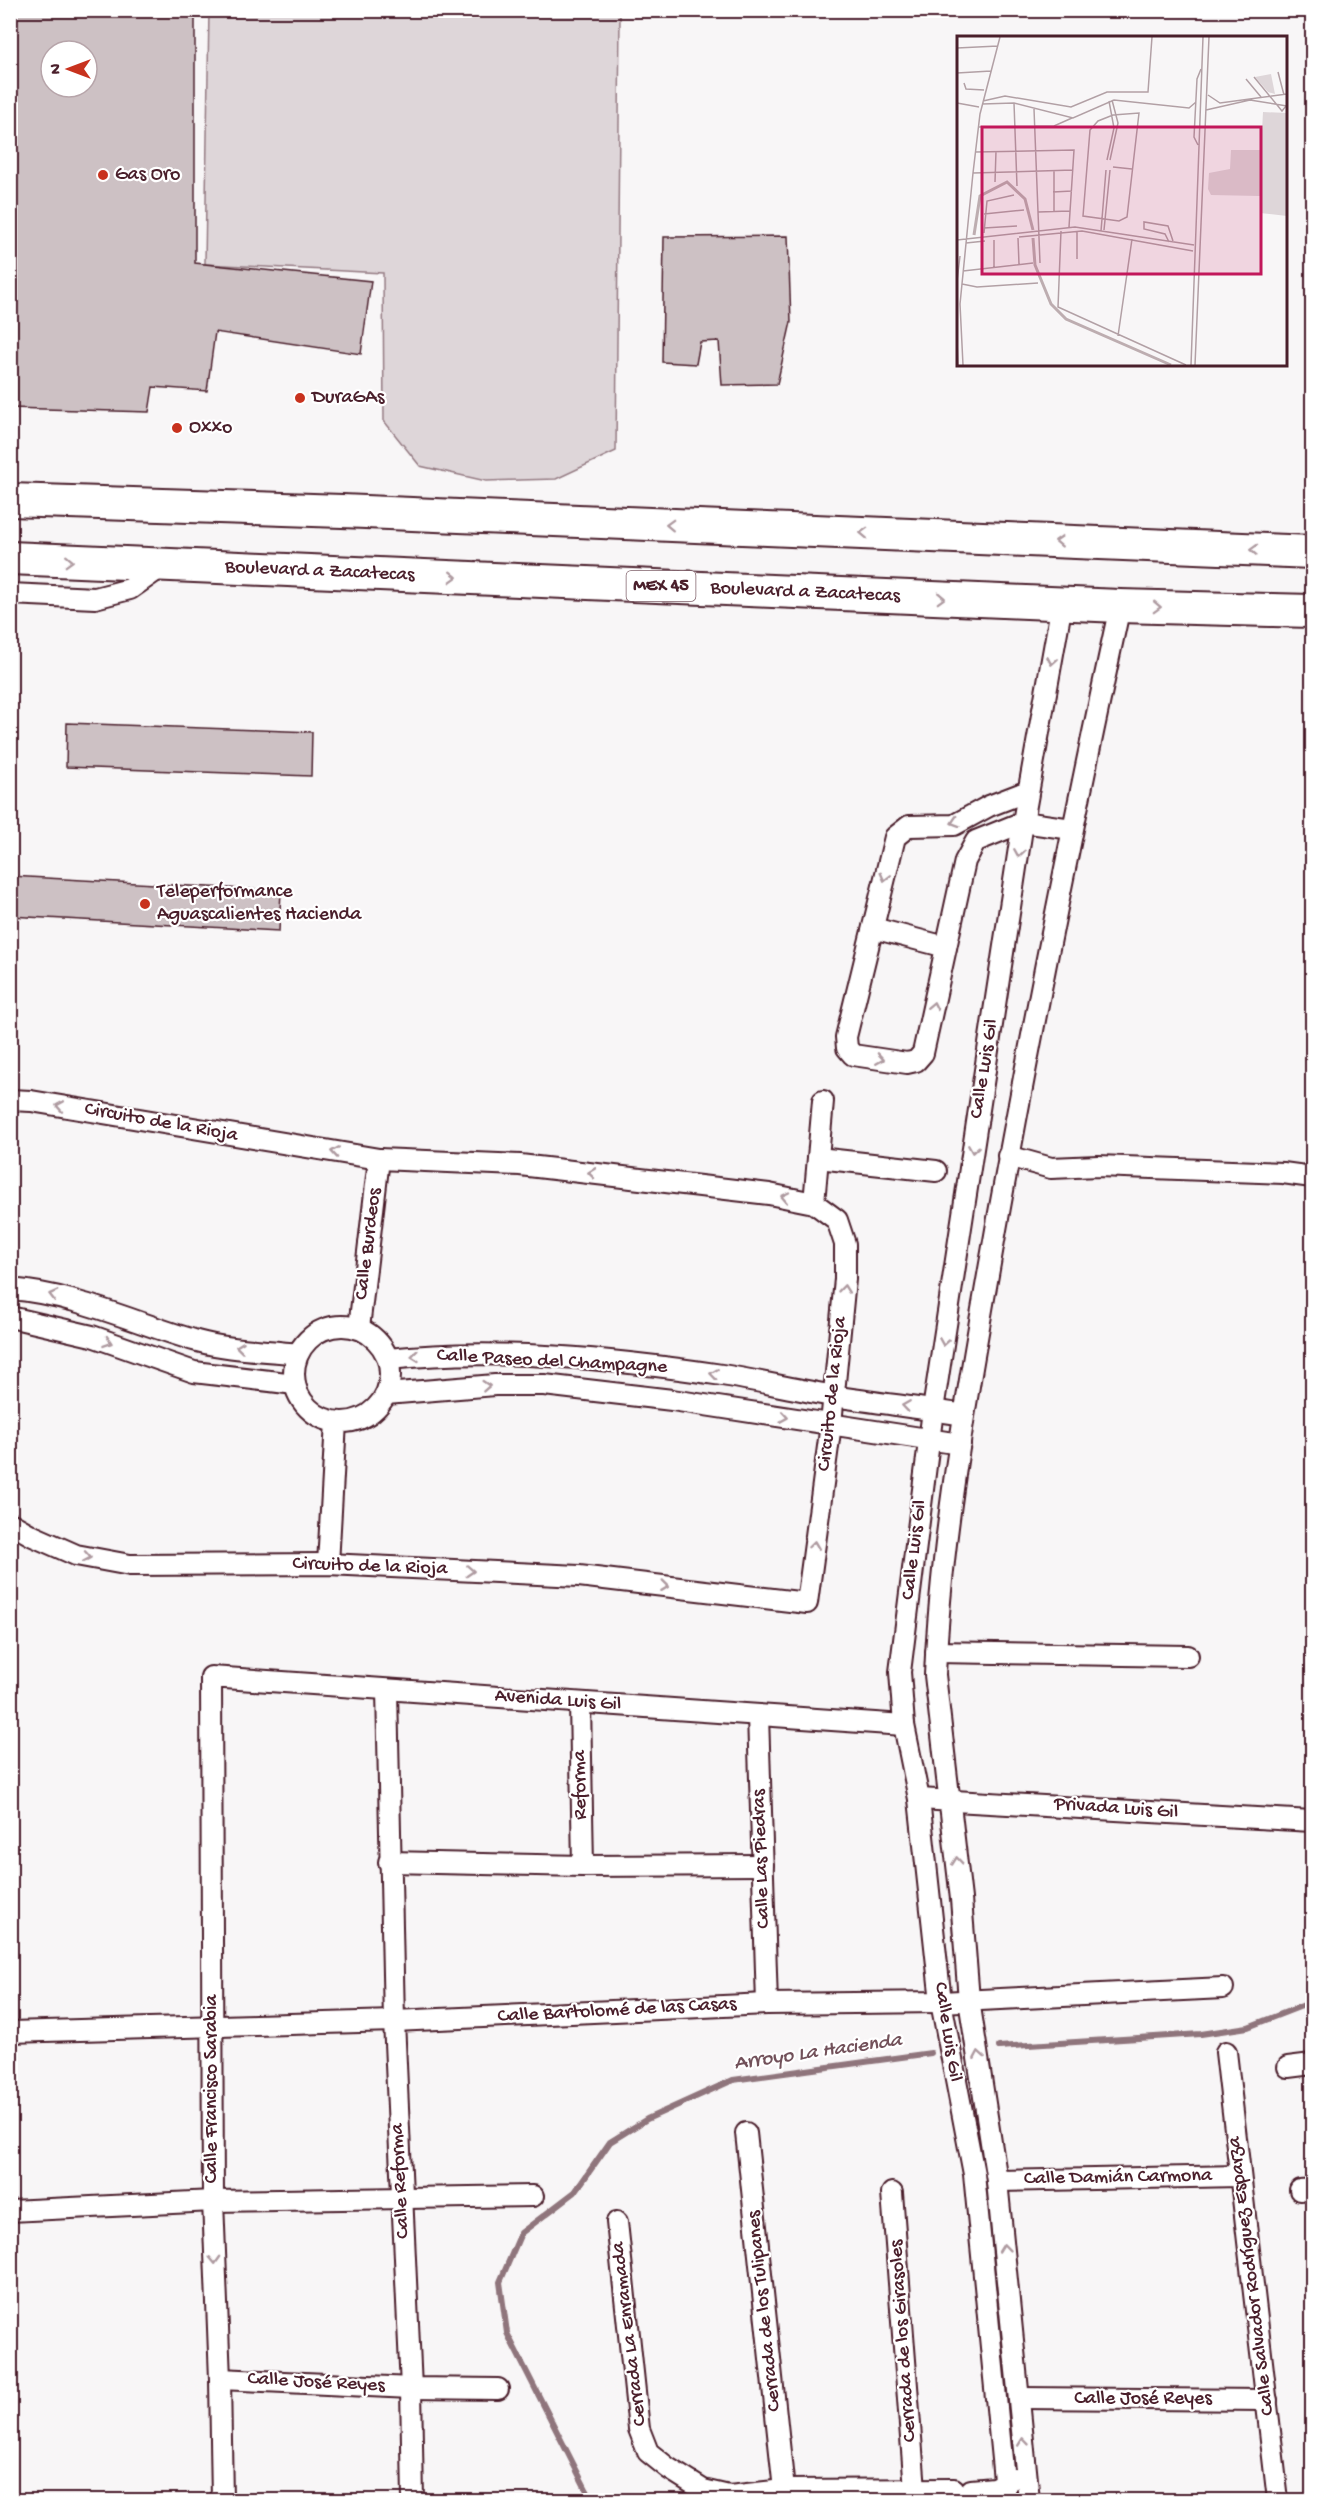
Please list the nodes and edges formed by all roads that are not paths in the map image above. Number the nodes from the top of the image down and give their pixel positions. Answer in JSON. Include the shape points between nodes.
{"nodes":[{"id":1,"x":10,"y":500,"type":"edge"},
{"id":2,"x":1312,"y":552,"type":"edge"},
{"id":3,"x":10,"y":558,"type":"edge"},
{"id":4,"x":164,"y":565,"type":"junction"},
{"id":5,"x":10,"y":594,"type":"edge"},
{"id":6,"x":1062,"y":603,"type":"junction"},
{"id":7,"x":1120,"y":606,"type":"junction"},
{"id":8,"x":1312,"y":611,"type":"edge"},
{"id":9,"x":1028,"y":791,"type":"junction"},
{"id":10,"x":1023,"y":822,"type":"junction"},
{"id":11,"x":1072,"y":829,"type":"junction"},
{"id":12,"x":873,"y":928,"type":"junction"},
{"id":13,"x":946,"y":946,"type":"junction"},
{"id":14,"x":10,"y":1100,"type":"edge"},
{"id":15,"x":823,"y":1101,"type":"dead end"},
{"id":16,"x":1008,"y":1156,"type":"junction"},
{"id":17,"x":818,"y":1158,"type":"junction"},
{"id":18,"x":379,"y":1159,"type":"junction"},
{"id":19,"x":936,"y":1171,"type":"dead end"},
{"id":20,"x":1312,"y":1177,"type":"edge"},
{"id":21,"x":814,"y":1203,"type":"junction"},
{"id":22,"x":10,"y":1289,"type":"edge"},
{"id":23,"x":10,"y":1317,"type":"edge"},
{"id":24,"x":358,"y":1328,"type":"junction"},
{"id":25,"x":298,"y":1354,"type":"junction"},
{"id":26,"x":388,"y":1359,"type":"junction"},
{"id":27,"x":295,"y":1384,"type":"junction"},
{"id":28,"x":386,"y":1394,"type":"junction"},
{"id":29,"x":833,"y":1396,"type":"junction"},
{"id":30,"x":933,"y":1410,"type":"junction"},
{"id":31,"x":964,"y":1415,"type":"junction"},
{"id":32,"x":336,"y":1422,"type":"junction"},
{"id":33,"x":831,"y":1424,"type":"junction"},
{"id":34,"x":929,"y":1439,"type":"junction"},
{"id":35,"x":960,"y":1444,"type":"junction"},
{"id":36,"x":10,"y":1523,"type":"edge"},
{"id":37,"x":328,"y":1564,"type":"junction"},
{"id":38,"x":936,"y":1652,"type":"junction"},
{"id":39,"x":1188,"y":1656,"type":"dead end"},
{"id":40,"x":212,"y":1677,"type":"joint"},
{"id":41,"x":387,"y":1690,"type":"junction"},
{"id":42,"x":580,"y":1703,"type":"junction"},
{"id":43,"x":758,"y":1715,"type":"junction"},
{"id":44,"x":904,"y":1725,"type":"junction"},
{"id":45,"x":919,"y":1799,"type":"junction"},
{"id":46,"x":950,"y":1799,"type":"junction"},
{"id":47,"x":1312,"y":1821,"type":"edge"},
{"id":48,"x":389,"y":1862,"type":"junction"},
{"id":49,"x":763,"y":1865,"type":"junction"},
{"id":50,"x":583,"y":1866,"type":"junction"},
{"id":51,"x":1223,"y":1988,"type":"dead end"},
{"id":52,"x":969,"y":2000,"type":"junction"},
{"id":53,"x":941,"y":2002,"type":"junction"},
{"id":54,"x":767,"y":2004,"type":"junction"},
{"id":55,"x":394,"y":2021,"type":"junction"},
{"id":56,"x":212,"y":2026,"type":"junction"},
{"id":57,"x":10,"y":2032,"type":"edge"},
{"id":58,"x":1226,"y":2052,"type":"dead end"},
{"id":59,"x":1312,"y":2064,"type":"edge"},
{"id":60,"x":1288,"y":2067,"type":"dead end"},
{"id":61,"x":746,"y":2133,"type":"dead end"},
{"id":62,"x":1239,"y":2176,"type":"junction"},
{"id":63,"x":997,"y":2181,"type":"junction"},
{"id":64,"x":892,"y":2193,"type":"dead end"},
{"id":65,"x":533,"y":2196,"type":"dead end"},
{"id":66,"x":402,"y":2199,"type":"junction"},
{"id":67,"x":213,"y":2201,"type":"junction"},
{"id":68,"x":10,"y":2211,"type":"edge"},
{"id":69,"x":617,"y":2222,"type":"dead end"},
{"id":70,"x":220,"y":2379,"type":"junction"},
{"id":71,"x":411,"y":2388,"type":"junction"},
{"id":72,"x":498,"y":2389,"type":"dead end"},
{"id":73,"x":1019,"y":2398,"type":"junction"},
{"id":74,"x":1267,"y":2400,"type":"junction"},
{"id":75,"x":1026,"y":2471,"type":"junction"},
{"id":76,"x":915,"y":2489,"type":"junction"},
{"id":77,"x":784,"y":2490,"type":"junction"},
{"id":78,"x":1005,"y":2492,"type":"edge"},
{"id":79,"x":954,"y":2493,"type":"edge"},
{"id":80,"x":222,"y":2500,"type":"edge"},
{"id":81,"x":413,"y":2500,"type":"edge"},
{"id":82,"x":1029,"y":2500,"type":"edge"},
{"id":83,"x":1278,"y":2500,"type":"edge"}],
"edges":[{"from":2,"to":1,"type":"main road","one_way":true},
{"from":3,"to":4,"type":"main road","name":"Boulevard a Zacatecas","number":"MEX 45","one_way":true},
{"from":4,"to":5,"type":"street","via":[[130,589],[95,598]]},
{"from":4,"to":6,"type":"main road","name":"Boulevard a Zacatecas","number":"MEX 45","one_way":true},
{"from":6,"to":7,"type":"main road","name":"Boulevard a Zacatecas","number":"MEX 45"},
{"from":6,"to":9,"type":"street","name":"Calle Luis Gil","one_way":true},
{"from":7,"to":8,"type":"main road","name":"Boulevard a Zacatecas","number":"MEX 45","one_way":true},
{"from":7,"to":11,"type":"street","name":"Calle Luis Gil"},
{"from":9,"to":10,"type":"street","name":"Calle Luis Gil"},
{"from":9,"to":12,"type":"street","one_way":true,"via":[[954,825],[909,826],[895,837]]},
{"from":10,"to":11,"type":"street"},
{"from":10,"to":13,"type":"street","via":[[976,841],[965,861]]},
{"from":10,"to":30,"type":"street","name":"Calle Luis Gil","one_way":true},
{"from":11,"to":16,"type":"street","name":"Calle Luis Gil"},
{"from":12,"to":13,"type":"street"},
{"from":12,"to":13,"type":"street","one_way":true,"via":[[846,1037],[847,1048],[853,1055],[907,1064],[923,1053]]},
{"from":18,"to":14,"type":"street","name":"Circuito de la Rioja","one_way":true},
{"from":15,"to":17,"type":"street"},
{"from":16,"to":20,"type":"street","via":[[1051,1168],[1098,1166]]},
{"from":16,"to":31,"type":"street","name":"Calle Luis Gil"},
{"from":17,"to":19,"type":"street"},
{"from":17,"to":21,"type":"street"},
{"from":21,"to":18,"type":"street","name":"Circuito de la Rioja","one_way":true,"via":[[769,1194],[520,1165]]},
{"from":18,"to":24,"type":"street","name":"Calle Burdeos"},
{"from":29,"to":21,"type":"street","name":"Circuito de la Rioja","one_way":true,"via":[[845,1244],[837,1220]]},
{"from":25,"to":22,"type":"street","one_way":true,"via":[[201,1342],[82,1302]]},
{"from":23,"to":27,"type":"street","one_way":true,"via":[[92,1336],[194,1372]]},
{"from":24,"to":25,"type":"street","via":[[344,1325],[316,1333]]},
{"from":24,"to":26,"type":"street","via":[[382,1346]]},
{"from":25,"to":27,"type":"street"},
{"from":26,"to":28,"type":"street"},
{"from":29,"to":26,"type":"street","name":"Calle Paseo del Champagne","one_way":true,"via":[[625,1362],[484,1354]]},
{"from":27,"to":32,"type":"street","via":[[309,1409]]},
{"from":28,"to":32,"type":"street","via":[[366,1417]]},
{"from":28,"to":33,"type":"street","name":"Calle Paseo del Champagne","one_way":true,"via":[[544,1385]]},
{"from":30,"to":29,"type":"street","name":"Calle Paseo del Champagne","one_way":true},
{"from":29,"to":33,"type":"street","name":"Circuito de la Rioja"},
{"from":30,"to":31,"type":"street","name":"Calle Paseo del Champagne"},
{"from":30,"to":34,"type":"street","name":"Calle Luis Gil"},
{"from":31,"to":35,"type":"street","name":"Calle Luis Gil"},
{"from":32,"to":37,"type":"street"},
{"from":33,"to":34,"type":"street","name":"Calle Paseo del Champagne"},
{"from":37,"to":33,"type":"street","name":"Circuito de la Rioja","one_way":true,"via":[[579,1576],[807,1603]]},
{"from":34,"to":35,"type":"street","name":"Calle Paseo del Champagne"},
{"from":34,"to":44,"type":"street","name":"Calle Luis Gil","via":[[900,1672]]},
{"from":35,"to":38,"type":"street","name":"Calle Luis Gil","via":[[938,1607]]},
{"from":36,"to":37,"type":"street","name":"Circuito de la Rioja","one_way":true,"via":[[76,1555],[130,1565]]},
{"from":38,"to":39,"type":"street"},
{"from":38,"to":46,"type":"street","name":"Calle Luis Gil","via":[[935,1674]]},
{"from":40,"to":41,"type":"street","name":"Avenida Luis Gil"},
{"from":40,"to":56,"type":"street","name":"Calle Francisco Sarabia"},
{"from":41,"to":42,"type":"street","name":"Avenida Luis Gil"},
{"from":41,"to":48,"type":"street","name":"Calle Reforma"},
{"from":42,"to":43,"type":"street","name":"Avenida Luis Gil"},
{"from":42,"to":50,"type":"street","name":"Reforma"},
{"from":43,"to":44,"type":"street","name":"Avenida Luis Gil"},
{"from":43,"to":49,"type":"street","name":"Calle Las Piedras"},
{"from":44,"to":45,"type":"street","name":"Calle Luis Gil"},
{"from":45,"to":46,"type":"street","name":"Privada Luis Gil"},
{"from":45,"to":53,"type":"street","name":"Calle Luis Gil"},
{"from":46,"to":47,"type":"street","name":"Privada Luis Gil"},
{"from":52,"to":46,"type":"street","name":"Calle Luis Gil","one_way":true},
{"from":48,"to":50,"type":"street"},
{"from":48,"to":55,"type":"street","name":"Calle Reforma"},
{"from":49,"to":50,"type":"street"},
{"from":49,"to":54,"type":"street","name":"Calle Las Piedras"},
{"from":51,"to":52,"type":"street","name":"Calle Bartolomé de las Casas"},
{"from":52,"to":53,"type":"street","name":"Calle Bartolomé de las Casas"},
{"from":63,"to":52,"type":"street","name":"Calle Luis Gil","one_way":true},
{"from":53,"to":54,"type":"street","name":"Calle Bartolomé de las Casas"},
{"from":53,"to":78,"type":"street","name":"Calle Luis Gil","via":[[974,2174]]},
{"from":54,"to":55,"type":"street","name":"Calle Bartolomé de las Casas"},
{"from":55,"to":56,"type":"street","name":"Calle Bartolomé de las Casas"},
{"from":55,"to":66,"type":"street","name":"Calle Reforma"},
{"from":56,"to":57,"type":"street","name":"Calle Bartolomé de las Casas"},
{"from":56,"to":67,"type":"street","name":"Calle Francisco Sarabia"},
{"from":58,"to":62,"type":"street","name":"Calle Salvador Rodríguez Esparza"},
{"from":59,"to":60,"type":"street"},
{"from":61,"to":77,"type":"street","name":"Cerrada de los Tulipanes"},
{"from":62,"to":63,"type":"street","name":"Calle Damián Carmona"},
{"from":62,"to":74,"type":"street","name":"Calle Salvador Rodríguez Esparza"},
{"from":73,"to":63,"type":"street","name":"Calle Luis Gil","one_way":true},
{"from":64,"to":76,"type":"street","name":"Cerrada de los Girasoles"},
{"from":65,"to":66,"type":"street"},
{"from":66,"to":67,"type":"street"},
{"from":66,"to":71,"type":"street","name":"Calle Reforma"},
{"from":67,"to":68,"type":"street"},
{"from":67,"to":70,"type":"street","name":"Calle Francisco Sarabia","one_way":true},
{"from":69,"to":77,"type":"street","name":"Cerrada La Enramada","via":[[639,2429],[648,2452],[703,2490],[729,2496]]},
{"from":70,"to":71,"type":"street","name":"Calle José Reyes"},
{"from":70,"to":80,"type":"street","name":"Calle Francisco Sarabia"},
{"from":71,"to":72,"type":"street","name":"Calle José Reyes"},
{"from":71,"to":81,"type":"street","name":"Calle Reforma"},
{"from":73,"to":74,"type":"street","name":"Calle José Reyes"},
{"from":75,"to":73,"type":"street","name":"Calle Luis Gil","one_way":true},
{"from":74,"to":83,"type":"street","name":"Calle Salvador Rodríguez Esparza"},
{"from":75,"to":78,"type":"street","name":"Cerrada La Enramada"},
{"from":75,"to":82,"type":"street","name":"Calle Luis Gil"},
{"from":76,"to":77,"type":"street","name":"Cerrada La Enramada"},
{"from":76,"to":79,"type":"street","name":"Cerrada La Enramada"},
{"from":78,"to":79,"type":"street","name":"Cerrada La Enramada","via":[[994,2488]]}]}
